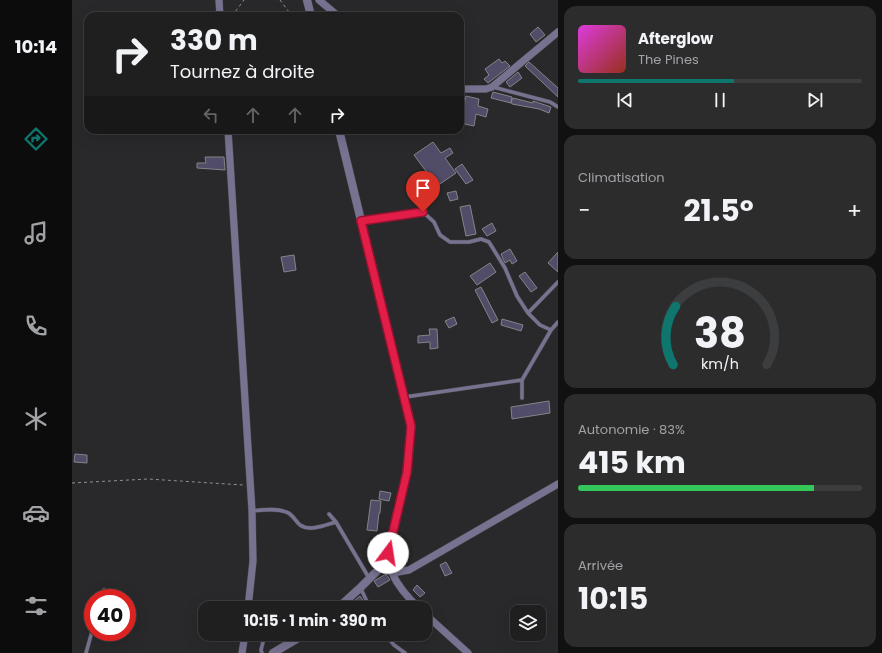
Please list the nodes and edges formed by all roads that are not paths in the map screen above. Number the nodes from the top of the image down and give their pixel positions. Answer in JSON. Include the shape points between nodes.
{"nodes":[{"id":1,"x":219,"y":0,"type":"edge"},
{"id":2,"x":307,"y":0,"type":"edge"},
{"id":3,"x":319,"y":0,"type":"edge"},
{"id":4,"x":220,"y":12,"type":"edge"},
{"id":5,"x":310,"y":12,"type":"edge"},
{"id":6,"x":333,"y":12,"type":"edge"},
{"id":7,"x":558,"y":32,"type":"edge"},
{"id":8,"x":492,"y":87,"type":"junction"},
{"id":9,"x":464,"y":89,"type":"edge"},
{"id":10,"x":550,"y":102,"type":"junction"},
{"id":11,"x":558,"y":102,"type":"edge"},
{"id":12,"x":558,"y":107,"type":"edge"},
{"id":13,"x":228,"y":134,"type":"edge"},
{"id":14,"x":340,"y":134,"type":"edge"},
{"id":15,"x":361,"y":221,"type":"junction"},
{"id":16,"x":558,"y":282,"type":"edge"},
{"id":17,"x":528,"y":313,"type":"junction"},
{"id":18,"x":558,"y":322,"type":"edge"},
{"id":19,"x":550,"y":330,"type":"junction"},
{"id":20,"x":522,"y":380,"type":"junction"},
{"id":21,"x":405,"y":397,"type":"junction"},
{"id":22,"x":522,"y":398,"type":"dead end"},
{"id":23,"x":558,"y":484,"type":"edge"},
{"id":24,"x":252,"y":511,"type":"junction"},
{"id":25,"x":329,"y":514,"type":"dead end"},
{"id":26,"x":336,"y":522,"type":"junction"},
{"id":27,"x":383,"y":565,"type":"junction"},
{"id":28,"x":395,"y":578,"type":"junction"},
{"id":29,"x":370,"y":579,"type":"junction"},
{"id":30,"x":360,"y":588,"type":"junction"},
{"id":31,"x":249,"y":601,"type":"edge"},
{"id":32,"x":346,"y":601,"type":"edge"},
{"id":33,"x":367,"y":601,"type":"edge"},
{"id":34,"x":411,"y":601,"type":"edge"},
{"id":35,"x":432,"y":620,"type":"edge"},
{"id":36,"x":89,"y":641,"type":"edge"},
{"id":37,"x":244,"y":641,"type":"edge"},
{"id":38,"x":263,"y":641,"type":"edge"},
{"id":39,"x":293,"y":641,"type":"edge"},
{"id":40,"x":390,"y":641,"type":"edge"},
{"id":41,"x":86,"y":653,"type":"edge"},
{"id":42,"x":242,"y":653,"type":"edge"},
{"id":43,"x":262,"y":653,"type":"edge"},
{"id":44,"x":273,"y":653,"type":"edge"},
{"id":45,"x":405,"y":653,"type":"edge"},
{"id":46,"x":468,"y":653,"type":"edge"}],
"edges":[{"from":1,"to":4,"type":"street"},
{"from":2,"to":5,"type":"street"},
{"from":3,"to":6,"type":"street"},
{"from":7,"to":8,"type":"street"},
{"from":8,"to":9,"type":"street"},
{"from":8,"to":10,"type":"lane"},
{"from":10,"to":11,"type":"lane"},
{"from":10,"to":12,"type":"lane"},
{"from":13,"to":24,"type":"street"},
{"from":14,"to":15,"type":"street"},
{"from":15,"to":17,"type":"lane","via":[[423,212],[434,222],[440,235],[450,242],[481,239],[489,242]]},
{"from":15,"to":21,"type":"street"},
{"from":16,"to":17,"type":"lane"},
{"from":17,"to":19,"type":"lane","via":[[540,325]]},
{"from":18,"to":19,"type":"lane"},
{"from":19,"to":20,"type":"lane"},
{"from":20,"to":21,"type":"lane"},
{"from":20,"to":22,"type":"lane"},
{"from":21,"to":27,"type":"street","via":[[411,426],[407,472]]},
{"from":23,"to":28,"type":"street"},
{"from":24,"to":26,"type":"lane","via":[[287,512],[306,527],[316,528]]},
{"from":24,"to":31,"type":"street","via":[[253,561]]},
{"from":25,"to":26,"type":"lane"},
{"from":26,"to":29,"type":"lane"},
{"from":27,"to":28,"type":"street"},
{"from":27,"to":29,"type":"street"},
{"from":28,"to":34,"type":"street"},
{"from":29,"to":30,"type":"street"},
{"from":30,"to":32,"type":"street"},
{"from":30,"to":33,"type":"lane"},
{"from":35,"to":46,"type":"street"},
{"from":36,"to":41,"type":"lane"},
{"from":37,"to":42,"type":"street"},
{"from":38,"to":43,"type":"lane"},
{"from":39,"to":44,"type":"street"},
{"from":40,"to":45,"type":"lane"}]}
